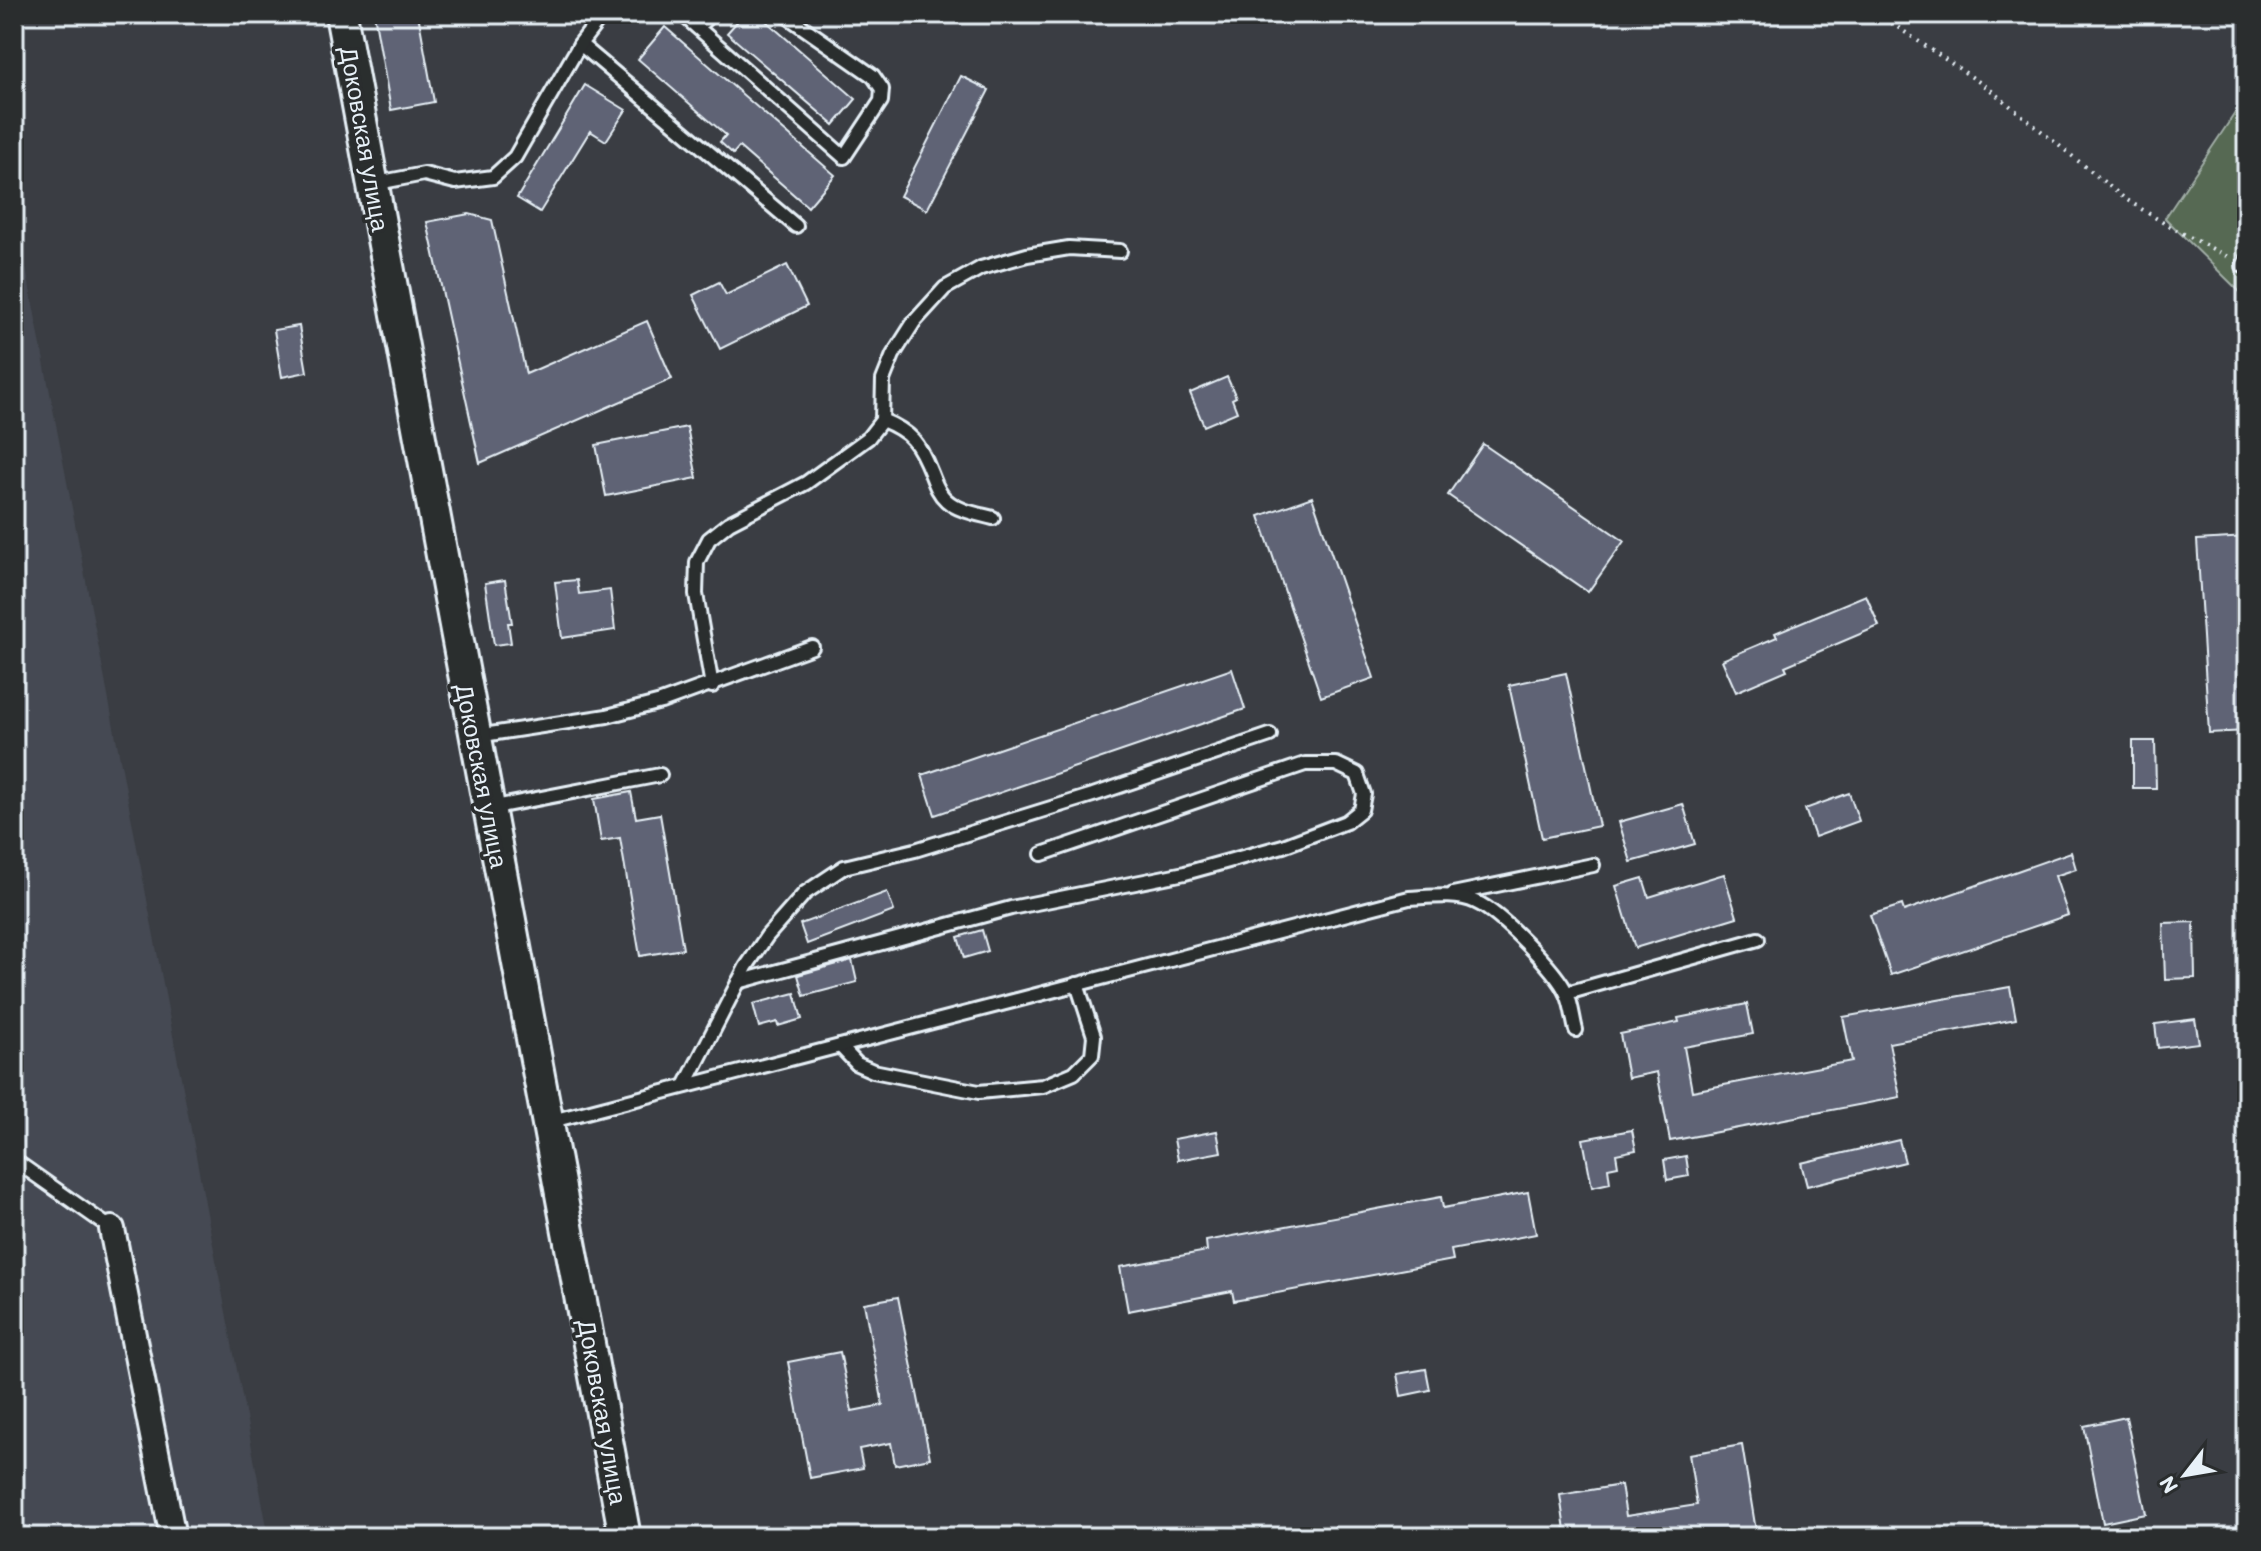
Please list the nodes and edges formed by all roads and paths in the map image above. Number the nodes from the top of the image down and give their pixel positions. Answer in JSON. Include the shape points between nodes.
{"nodes":[{"id":1,"x":341,"y":14,"type":"edge"},
{"id":2,"x":682,"y":14,"type":"edge"},
{"id":3,"x":711,"y":14,"type":"edge"},
{"id":4,"x":784,"y":14,"type":"edge"},
{"id":5,"x":1878,"y":14,"type":"edge"},
{"id":6,"x":599,"y":15,"type":"edge"},
{"id":7,"x":697,"y":27,"type":"junction"},
{"id":8,"x":580,"y":44,"type":"junction"},
{"id":9,"x":372,"y":184,"type":"junction"},
{"id":10,"x":796,"y":226,"type":"dead end"},
{"id":11,"x":1120,"y":251,"type":"dead end"},
{"id":12,"x":2245,"y":262,"type":"edge"},
{"id":13,"x":882,"y":420,"type":"junction"},
{"id":14,"x":993,"y":518,"type":"dead end"},
{"id":15,"x":812,"y":647,"type":"dead end"},
{"id":16,"x":712,"y":686,"type":"junction"},
{"id":17,"x":1270,"y":735,"type":"dead end"},
{"id":18,"x":474,"y":737,"type":"junction"},
{"id":19,"x":660,"y":775,"type":"dead end"},
{"id":20,"x":487,"y":808,"type":"junction"},
{"id":21,"x":1042,"y":854,"type":"dead end"},
{"id":22,"x":1593,"y":865,"type":"dead end"},
{"id":23,"x":1446,"y":896,"type":"junction"},
{"id":24,"x":1758,"y":939,"type":"dead end"},
{"id":25,"x":738,"y":982,"type":"junction"},
{"id":26,"x":1077,"y":984,"type":"junction"},
{"id":27,"x":1567,"y":993,"type":"junction"},
{"id":28,"x":1576,"y":1030,"type":"dead end"},
{"id":29,"x":840,"y":1046,"type":"junction"},
{"id":30,"x":685,"y":1086,"type":"junction"},
{"id":31,"x":548,"y":1122,"type":"junction"},
{"id":32,"x":16,"y":1166,"type":"edge"},
{"id":33,"x":112,"y":1229,"type":"joint"},
{"id":34,"x":173,"y":1537,"type":"edge"},
{"id":35,"x":625,"y":1537,"type":"edge"}],
"edges":[{"from":1,"to":9,"type":"street","name":"Доковская улица"},
{"from":2,"to":7,"type":"lane"},
{"from":3,"to":7,"type":"lane"},
{"from":4,"to":7,"type":"lane","via":[[873,76],[882,89],[881,101],[844,157]]},
{"from":5,"to":12,"type":"path","via":[[1988,88],[2124,198]]},
{"from":6,"to":8,"type":"lane"},
{"from":8,"to":9,"type":"lane","via":[[515,157],[493,177],[455,182],[424,174]]},
{"from":8,"to":10,"type":"lane"},
{"from":9,"to":18,"type":"street","name":"Доковская улица"},
{"from":11,"to":13,"type":"lane","via":[[1069,248],[1027,255],[981,268],[945,288],[893,355],[883,380]]},
{"from":13,"to":14,"type":"lane","via":[[917,442],[948,502]]},
{"from":13,"to":16,"type":"lane","via":[[868,438],[806,483],[709,539],[697,562],[696,594]]},
{"from":15,"to":16,"type":"lane"},
{"from":16,"to":18,"type":"lane","via":[[607,716]]},
{"from":17,"to":25,"type":"lane","via":[[1078,800],[844,867],[805,893],[767,936]]},
{"from":18,"to":20,"type":"street","name":"Доковская улица"},
{"from":19,"to":20,"type":"lane"},
{"from":20,"to":31,"type":"street","name":"Доковская улица"},
{"from":21,"to":25,"type":"lane","via":[[1305,764],[1336,764],[1357,774],[1364,794],[1361,810],[1346,822],[1283,846],[1185,873],[1011,908]]},
{"from":22,"to":23,"type":"lane"},
{"from":23,"to":26,"type":"lane","via":[[1409,898]]},
{"from":23,"to":27,"type":"lane","via":[[1474,901],[1501,917]]},
{"from":24,"to":27,"type":"lane"},
{"from":25,"to":30,"type":"lane"},
{"from":26,"to":29,"type":"lane"},
{"from":26,"to":29,"type":"lane","via":[[1094,1036],[1092,1055],[1074,1073],[1043,1086],[979,1092],[857,1064]]},
{"from":27,"to":28,"type":"lane"},
{"from":29,"to":30,"type":"lane"},
{"from":30,"to":31,"type":"lane"},
{"from":31,"to":35,"type":"street","name":"Доковская улица"},
{"from":32,"to":33,"type":"lane"},
{"from":33,"to":34,"type":"street"}]}
